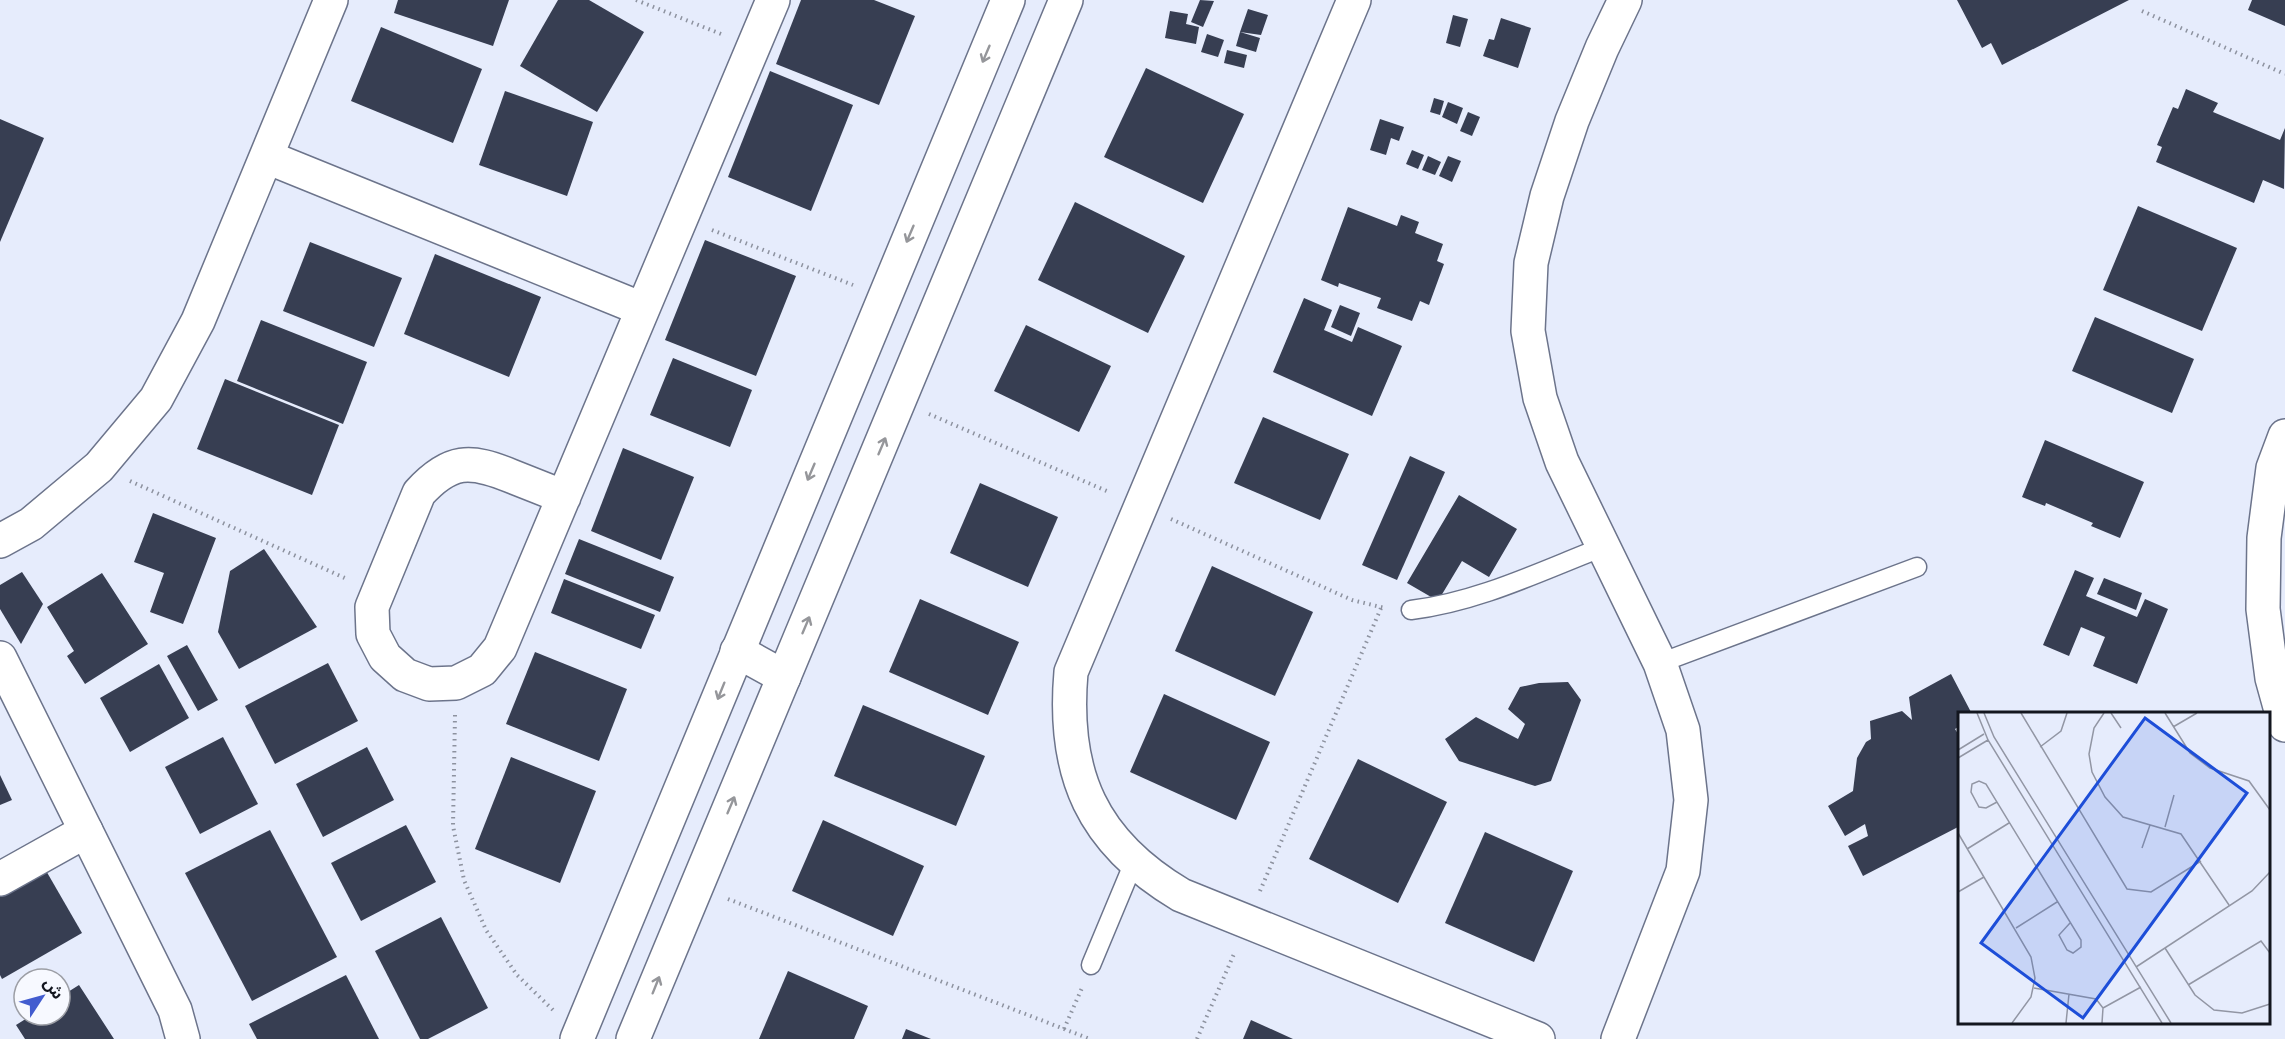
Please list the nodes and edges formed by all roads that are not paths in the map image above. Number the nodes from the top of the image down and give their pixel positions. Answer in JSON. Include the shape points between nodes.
{"nodes":[{"id":1,"x":331,"y":0,"type":"edge"},
{"id":2,"x":773,"y":0,"type":"edge"},
{"id":3,"x":1008,"y":0,"type":"edge"},
{"id":4,"x":1066,"y":0,"type":"edge"},
{"id":5,"x":1354,"y":0,"type":"edge"},
{"id":6,"x":1625,"y":0,"type":"edge"},
{"id":7,"x":267,"y":157,"type":"junction"},
{"id":8,"x":642,"y":309,"type":"junction"},
{"id":9,"x":2285,"y":436,"type":"edge"},
{"id":10,"x":564,"y":498,"type":"junction"},
{"id":11,"x":0,"y":541,"type":"edge"},
{"id":12,"x":1603,"y":547,"type":"junction"},
{"id":13,"x":1917,"y":567,"type":"dead end"},
{"id":14,"x":1412,"y":610,"type":"dead end"},
{"id":15,"x":737,"y":651,"type":"junction"},
{"id":16,"x":0,"y":658,"type":"edge"},
{"id":17,"x":1660,"y":663,"type":"junction"},
{"id":18,"x":784,"y":677,"type":"junction"},
{"id":19,"x":2285,"y":725,"type":"edge"},
{"id":20,"x":86,"y":831,"type":"junction"},
{"id":21,"x":1134,"y":862,"type":"junction"},
{"id":22,"x":0,"y":879,"type":"edge"},
{"id":23,"x":1091,"y":965,"type":"road end"},
{"id":24,"x":580,"y":1033,"type":"edge"},
{"id":25,"x":183,"y":1039,"type":"edge"},
{"id":26,"x":633,"y":1039,"type":"edge"},
{"id":27,"x":1538,"y":1039,"type":"edge"},
{"id":28,"x":1618,"y":1039,"type":"edge"}],
"edges":[{"from":1,"to":7,"type":"street"},
{"from":2,"to":8,"type":"street"},
{"from":3,"to":15,"type":"street","one_way":true},
{"from":18,"to":4,"type":"street","one_way":true},
{"from":5,"to":21,"type":"street","via":[[1071,672],[1070,741],[1078,775],[1111,837]]},
{"from":6,"to":12,"type":"street","via":[[1564,142],[1547,196],[1531,262],[1528,331],[1540,399],[1562,462]]},
{"from":7,"to":8,"type":"street"},
{"from":7,"to":11,"type":"street","via":[[193,331],[156,399],[99,467],[32,524]]},
{"from":8,"to":10,"type":"street"},
{"from":9,"to":19,"type":"street","via":[[2273,468],[2264,538],[2263,609],[2272,678]]},
{"from":10,"to":10,"type":"street","via":[[500,648],[482,670],[456,683],[429,684],[405,675],[385,657],[373,634],[372,607],[419,493],[432,479],[466,464],[486,466]]},
{"from":12,"to":14,"type":"lane","via":[[1471,598],[1442,607]]},
{"from":12,"to":17,"type":"street"},
{"from":13,"to":17,"type":"lane"},
{"from":15,"to":18,"type":"street"},
{"from":15,"to":24,"type":"street","one_way":true},
{"from":16,"to":20,"type":"street"},
{"from":17,"to":28,"type":"street","via":[[1683,730],[1691,800],[1683,871]]},
{"from":26,"to":18,"type":"street","one_way":true},
{"from":20,"to":22,"type":"street"},
{"from":20,"to":25,"type":"street","via":[[175,1010]]},
{"from":21,"to":23,"type":"lane"},
{"from":21,"to":27,"type":"street","via":[[1181,895]]}]}
